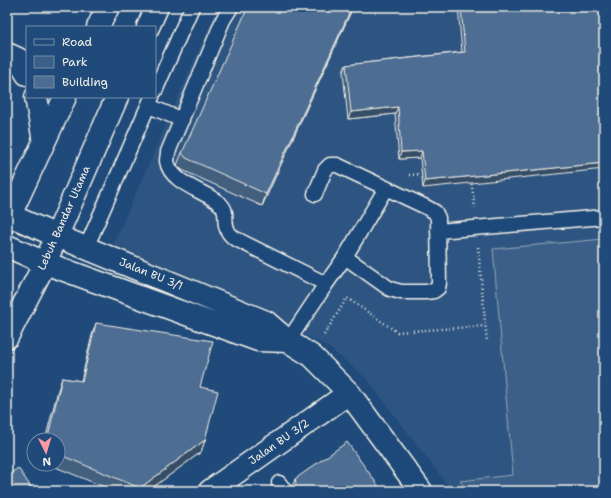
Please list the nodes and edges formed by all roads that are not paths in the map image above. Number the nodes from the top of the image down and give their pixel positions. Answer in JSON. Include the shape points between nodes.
{"nodes":[{"id":1,"x":108,"y":7,"type":"edge"},
{"id":2,"x":157,"y":7,"type":"edge"},
{"id":3,"x":192,"y":7,"type":"edge"},
{"id":4,"x":231,"y":7,"type":"edge"},
{"id":5,"x":98,"y":26,"type":"edge"},
{"id":6,"x":148,"y":26,"type":"edge"},
{"id":7,"x":156,"y":89,"type":"edge"},
{"id":8,"x":36,"y":98,"type":"edge"},
{"id":9,"x":65,"y":98,"type":"edge"},
{"id":10,"x":117,"y":98,"type":"edge"},
{"id":11,"x":150,"y":101,"type":"edge"},
{"id":12,"x":182,"y":120,"type":"junction"},
{"id":13,"x":44,"y":141,"type":"junction"},
{"id":14,"x":386,"y":188,"type":"junction"},
{"id":15,"x":316,"y":194,"type":"dead end"},
{"id":16,"x":604,"y":216,"type":"edge"},
{"id":17,"x":8,"y":218,"type":"edge"},
{"id":18,"x":438,"y":231,"type":"junction"},
{"id":19,"x":57,"y":236,"type":"junction"},
{"id":20,"x":7,"y":246,"type":"edge"},
{"id":21,"x":86,"y":248,"type":"junction"},
{"id":22,"x":345,"y":257,"type":"junction"},
{"id":23,"x":45,"y":263,"type":"junction"},
{"id":24,"x":326,"y":284,"type":"junction"},
{"id":25,"x":7,"y":337,"type":"edge"},
{"id":26,"x":288,"y":341,"type":"junction"},
{"id":27,"x":349,"y":392,"type":"junction"},
{"id":28,"x":210,"y":491,"type":"edge"},
{"id":29,"x":421,"y":491,"type":"edge"}],
"edges":[{"from":1,"to":5,"type":"street"},
{"from":2,"to":6,"type":"street"},
{"from":3,"to":7,"type":"lane"},
{"from":4,"to":12,"type":"lane","via":[[223,20]]},
{"from":8,"to":13,"type":"street"},
{"from":9,"to":13,"type":"street"},
{"from":10,"to":19,"type":"street","name":"Lebuh Bandar Utama"},
{"from":11,"to":12,"type":"lane"},
{"from":11,"to":21,"type":"lane"},
{"from":12,"to":24,"type":"lane","via":[[168,152],[167,161],[173,175],[224,207],[228,233],[234,238]]},
{"from":13,"to":17,"type":"street"},
{"from":14,"to":15,"type":"lane","via":[[337,165],[330,165],[325,170]]},
{"from":14,"to":18,"type":"lane","via":[[435,212],[438,218]]},
{"from":14,"to":22,"type":"lane"},
{"from":16,"to":18,"type":"lane"},
{"from":17,"to":19,"type":"street","name":"Jalan BU 3/1"},
{"from":18,"to":22,"type":"lane","via":[[439,283],[434,291],[390,290]]},
{"from":19,"to":21,"type":"street","name":"Jalan BU 3/1"},
{"from":19,"to":23,"type":"street","name":"Lebuh Bandar Utama"},
{"from":20,"to":23,"type":"street"},
{"from":21,"to":26,"type":"street","name":"Jalan BU 3/1","via":[[266,322]]},
{"from":22,"to":24,"type":"lane"},
{"from":23,"to":25,"type":"street","name":"Lebuh Bandar Utama"},
{"from":23,"to":26,"type":"street","via":[[258,340]]},
{"from":24,"to":26,"type":"lane"},
{"from":26,"to":27,"type":"street","name":"Jalan BU 3/1","via":[[312,356]]},
{"from":27,"to":28,"type":"street","name":"Jalan BU 3/2"},
{"from":27,"to":29,"type":"street","name":"Jalan BU 3/1"}]}
